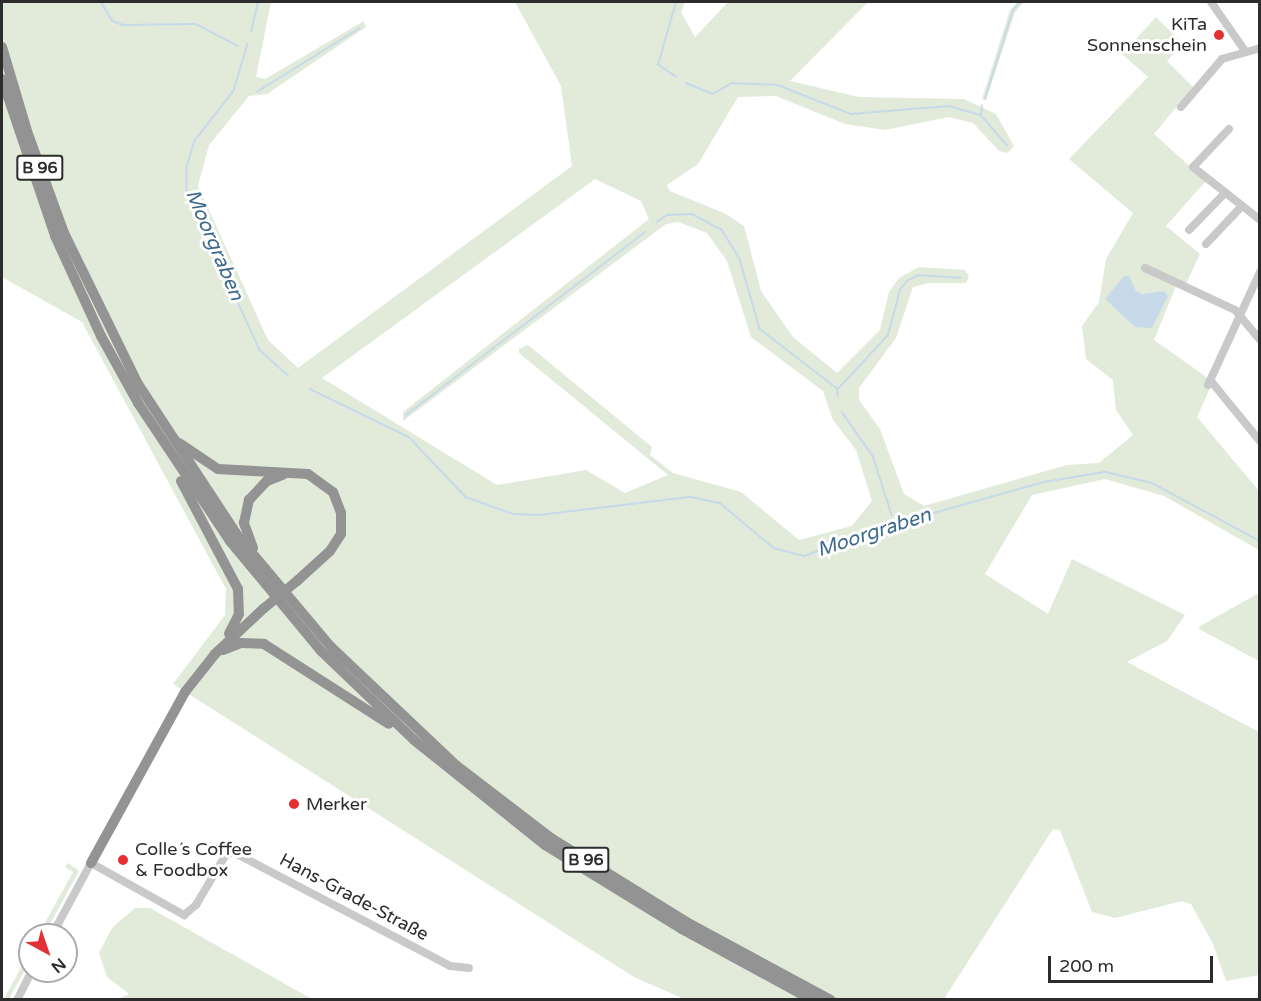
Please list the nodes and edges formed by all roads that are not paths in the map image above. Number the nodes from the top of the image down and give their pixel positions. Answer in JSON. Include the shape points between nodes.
{"nodes":[{"id":1,"x":1210,"y":2,"type":"edge"},
{"id":2,"x":2,"y":47,"type":"edge"},
{"id":3,"x":1260,"y":48,"type":"edge"},
{"id":4,"x":1245,"y":51,"type":"junction"},
{"id":5,"x":2,"y":79,"type":"edge"},
{"id":6,"x":1181,"y":107,"type":"dead end"},
{"id":7,"x":1230,"y":129,"type":"dead end"},
{"id":8,"x":1225,"y":193,"type":"junction"},
{"id":9,"x":1242,"y":206,"type":"junction"},
{"id":10,"x":1260,"y":220,"type":"edge"},
{"id":11,"x":1189,"y":230,"type":"dead end"},
{"id":12,"x":1206,"y":244,"type":"dead end"},
{"id":13,"x":1145,"y":268,"type":"dead end"},
{"id":14,"x":1260,"y":272,"type":"edge"},
{"id":15,"x":1239,"y":316,"type":"junction"},
{"id":16,"x":1260,"y":340,"type":"edge"},
{"id":17,"x":168,"y":433,"type":"junction"},
{"id":18,"x":1260,"y":441,"type":"edge"},
{"id":19,"x":166,"y":448,"type":"junction"},
{"id":20,"x":296,"y":471,"type":"junction"},
{"id":21,"x":262,"y":567,"type":"junction"},
{"id":22,"x":215,"y":654,"type":"junction"},
{"id":23,"x":414,"y":740,"type":"junction"},
{"id":24,"x":91,"y":863,"type":"junction"},
{"id":25,"x":58,"y":923,"type":"edge"},
{"id":26,"x":469,"y":968,"type":"dead end"},
{"id":27,"x":26,"y":983,"type":"edge"},
{"id":28,"x":17,"y":999,"type":"edge"},
{"id":29,"x":812,"y":999,"type":"edge"},
{"id":30,"x":831,"y":999,"type":"edge"}],
"edges":[{"from":1,"to":4,"type":"street"},
{"from":2,"to":17,"type":"highway","number":"B 96","via":[[64,234],[133,374]]},
{"from":3,"to":4,"type":"street"},
{"from":4,"to":6,"type":"street","via":[[1222,59]]},
{"from":5,"to":19,"type":"highway","number":"B 96","via":[[19,137],[76,282],[101,336]]},
{"from":7,"to":8,"type":"street","via":[[1193,167]]},
{"from":8,"to":9,"type":"street"},
{"from":8,"to":11,"type":"street"},
{"from":9,"to":10,"type":"street"},
{"from":9,"to":12,"type":"street"},
{"from":13,"to":15,"type":"street","via":[[1234,310]]},
{"from":14,"to":15,"type":"street"},
{"from":15,"to":16,"type":"street"},
{"from":15,"to":18,"type":"street","via":[[1209,383]]},
{"from":17,"to":20,"type":"highway","via":[[189,453],[218,469],[246,473]]},
{"from":17,"to":21,"type":"highway","number":"B 96"},
{"from":19,"to":22,"type":"highway","via":[[238,589],[237,622]]},
{"from":19,"to":23,"type":"highway","number":"B 96","via":[[230,541],[321,651]]},
{"from":20,"to":21,"type":"highway","via":[[267,481],[249,501],[244,523]]},
{"from":20,"to":22,"type":"highway","bridge":true,"via":[[318,479],[333,492],[342,523],[330,551]]},
{"from":21,"to":30,"type":"highway","number":"B 96","via":[[331,647],[382,698],[457,766],[522,816],[618,881]]},
{"from":22,"to":23,"type":"highway","via":[[241,643],[264,644]]},
{"from":22,"to":24,"type":"highway","via":[[170,717]]},
{"from":23,"to":29,"type":"highway","number":"B 96","via":[[555,851],[682,930]]},
{"from":24,"to":25,"type":"street"},
{"from":24,"to":26,"type":"street","name":"Hans-Grade-Straße","via":[[184,915],[196,905],[225,856],[242,854],[450,966]]},
{"from":27,"to":28,"type":"street"}]}
